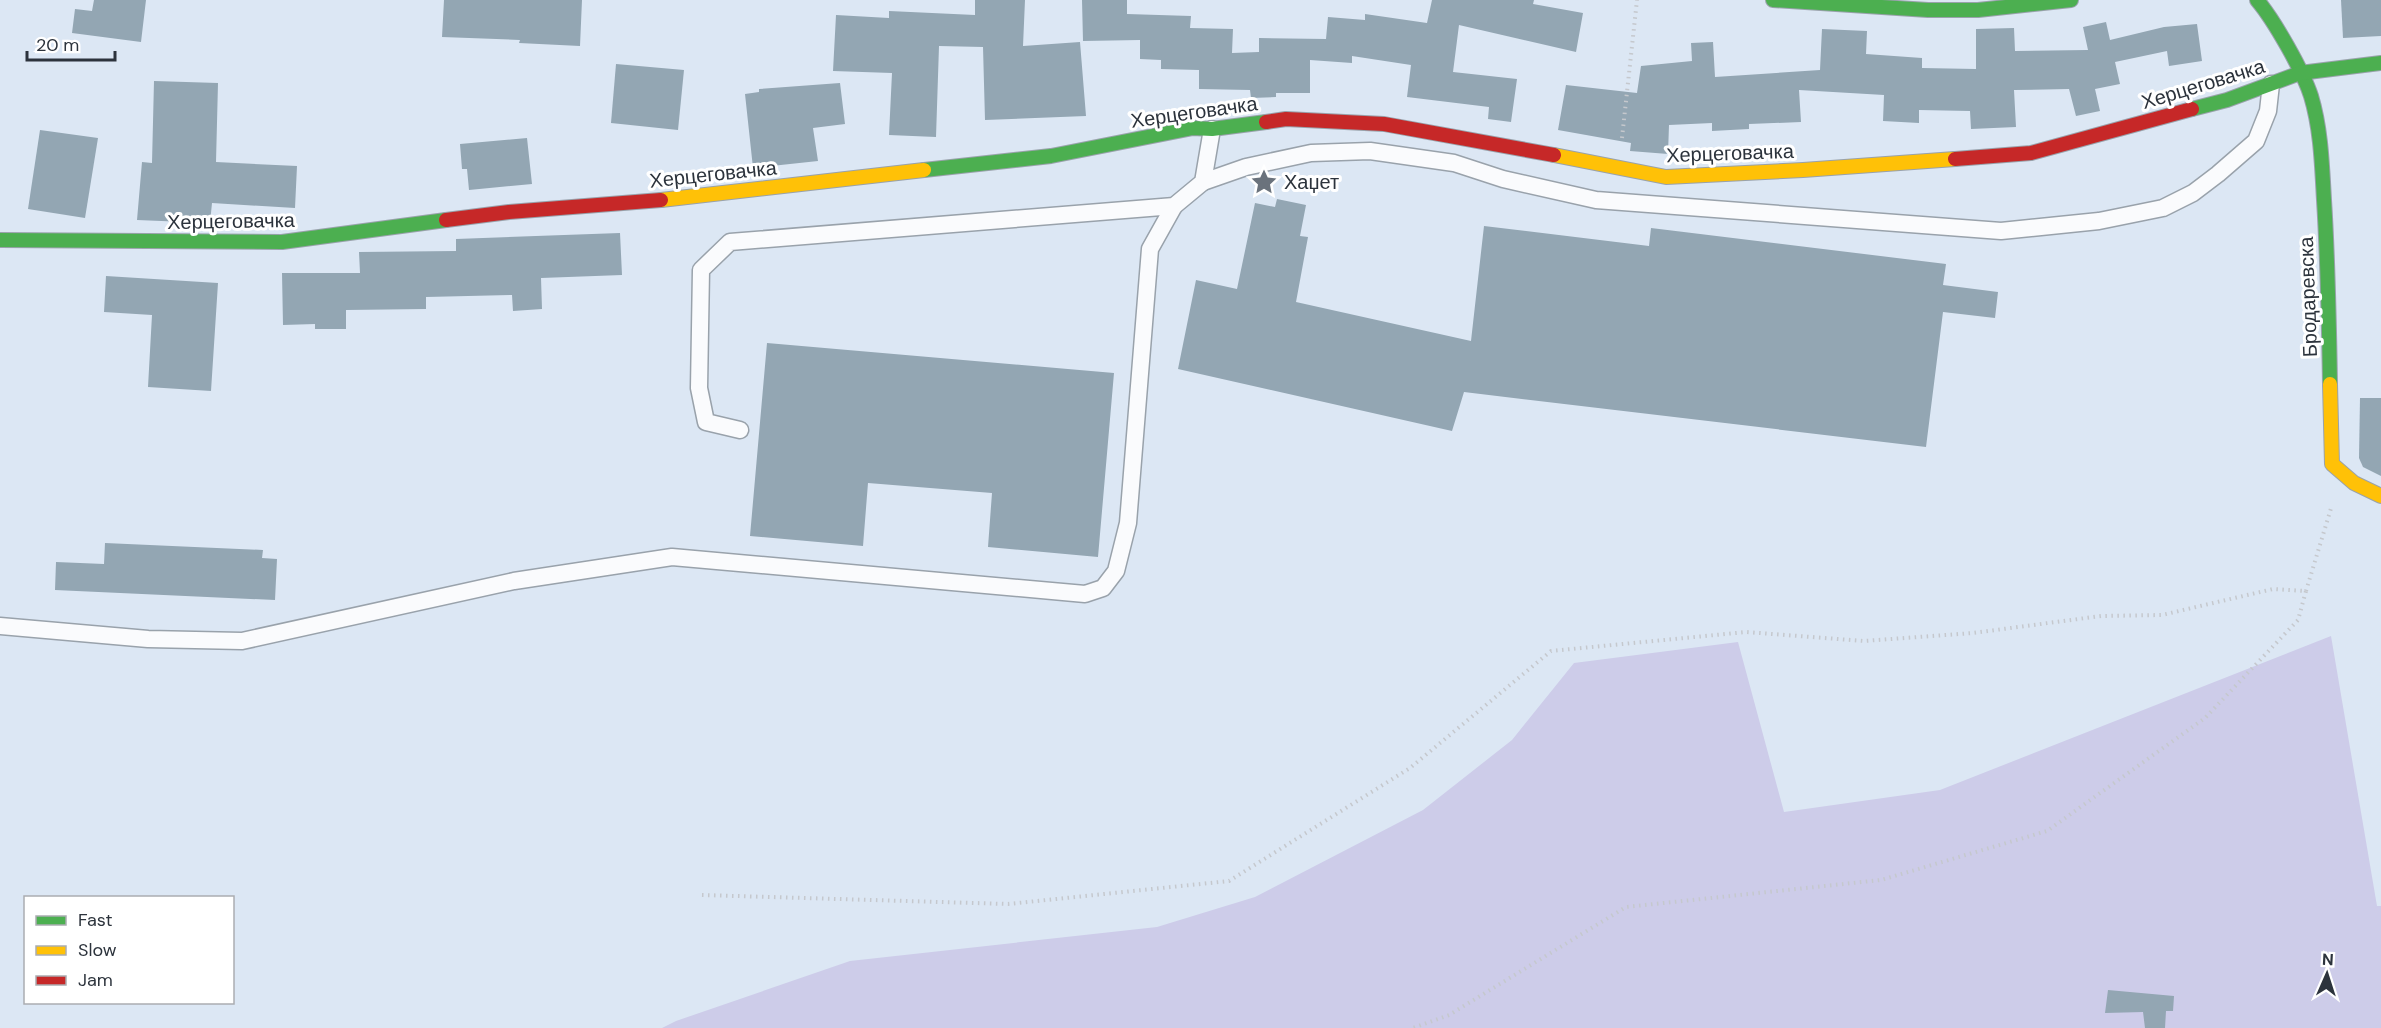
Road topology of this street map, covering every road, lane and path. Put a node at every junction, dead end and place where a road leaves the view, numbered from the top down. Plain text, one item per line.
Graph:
1 (1637, 0) edge
2 (1773, 0) edge
3 (2071, 0) edge
4 (2257, 0) edge
5 (2381, 63) edge
6 (2300, 73) junction
7 (2271, 84) junction
8 (1212, 129) junction
9 (1619, 169) junction
10 (1203, 182) junction
11 (1174, 206) junction
12 (0, 240) edge
13 (740, 430) dead end
14 (2341, 475) junction
15 (2381, 496) edge
16 (2306, 591) junction
17 (0, 626) edge
18 (702, 895) dead end
19 (1413, 1028) edge

1 - 9 path
2 - 3 street
4 - 6 street, Бродаревска
5 - 6 street, Херцеговачка
6 - 7 street, Херцеговачка
6 - 14 street, Бродаревска
7 - 9 street, Херцеговачка
7 - 10 lane
8 - 9 street, Херцеговачка
8 - 10 lane
8 - 12 street, Херцеговачка
10 - 11 lane
11 - 13 lane
11 - 17 lane
14 - 15 street
14 - 16 path
16 - 18 path
16 - 19 path

